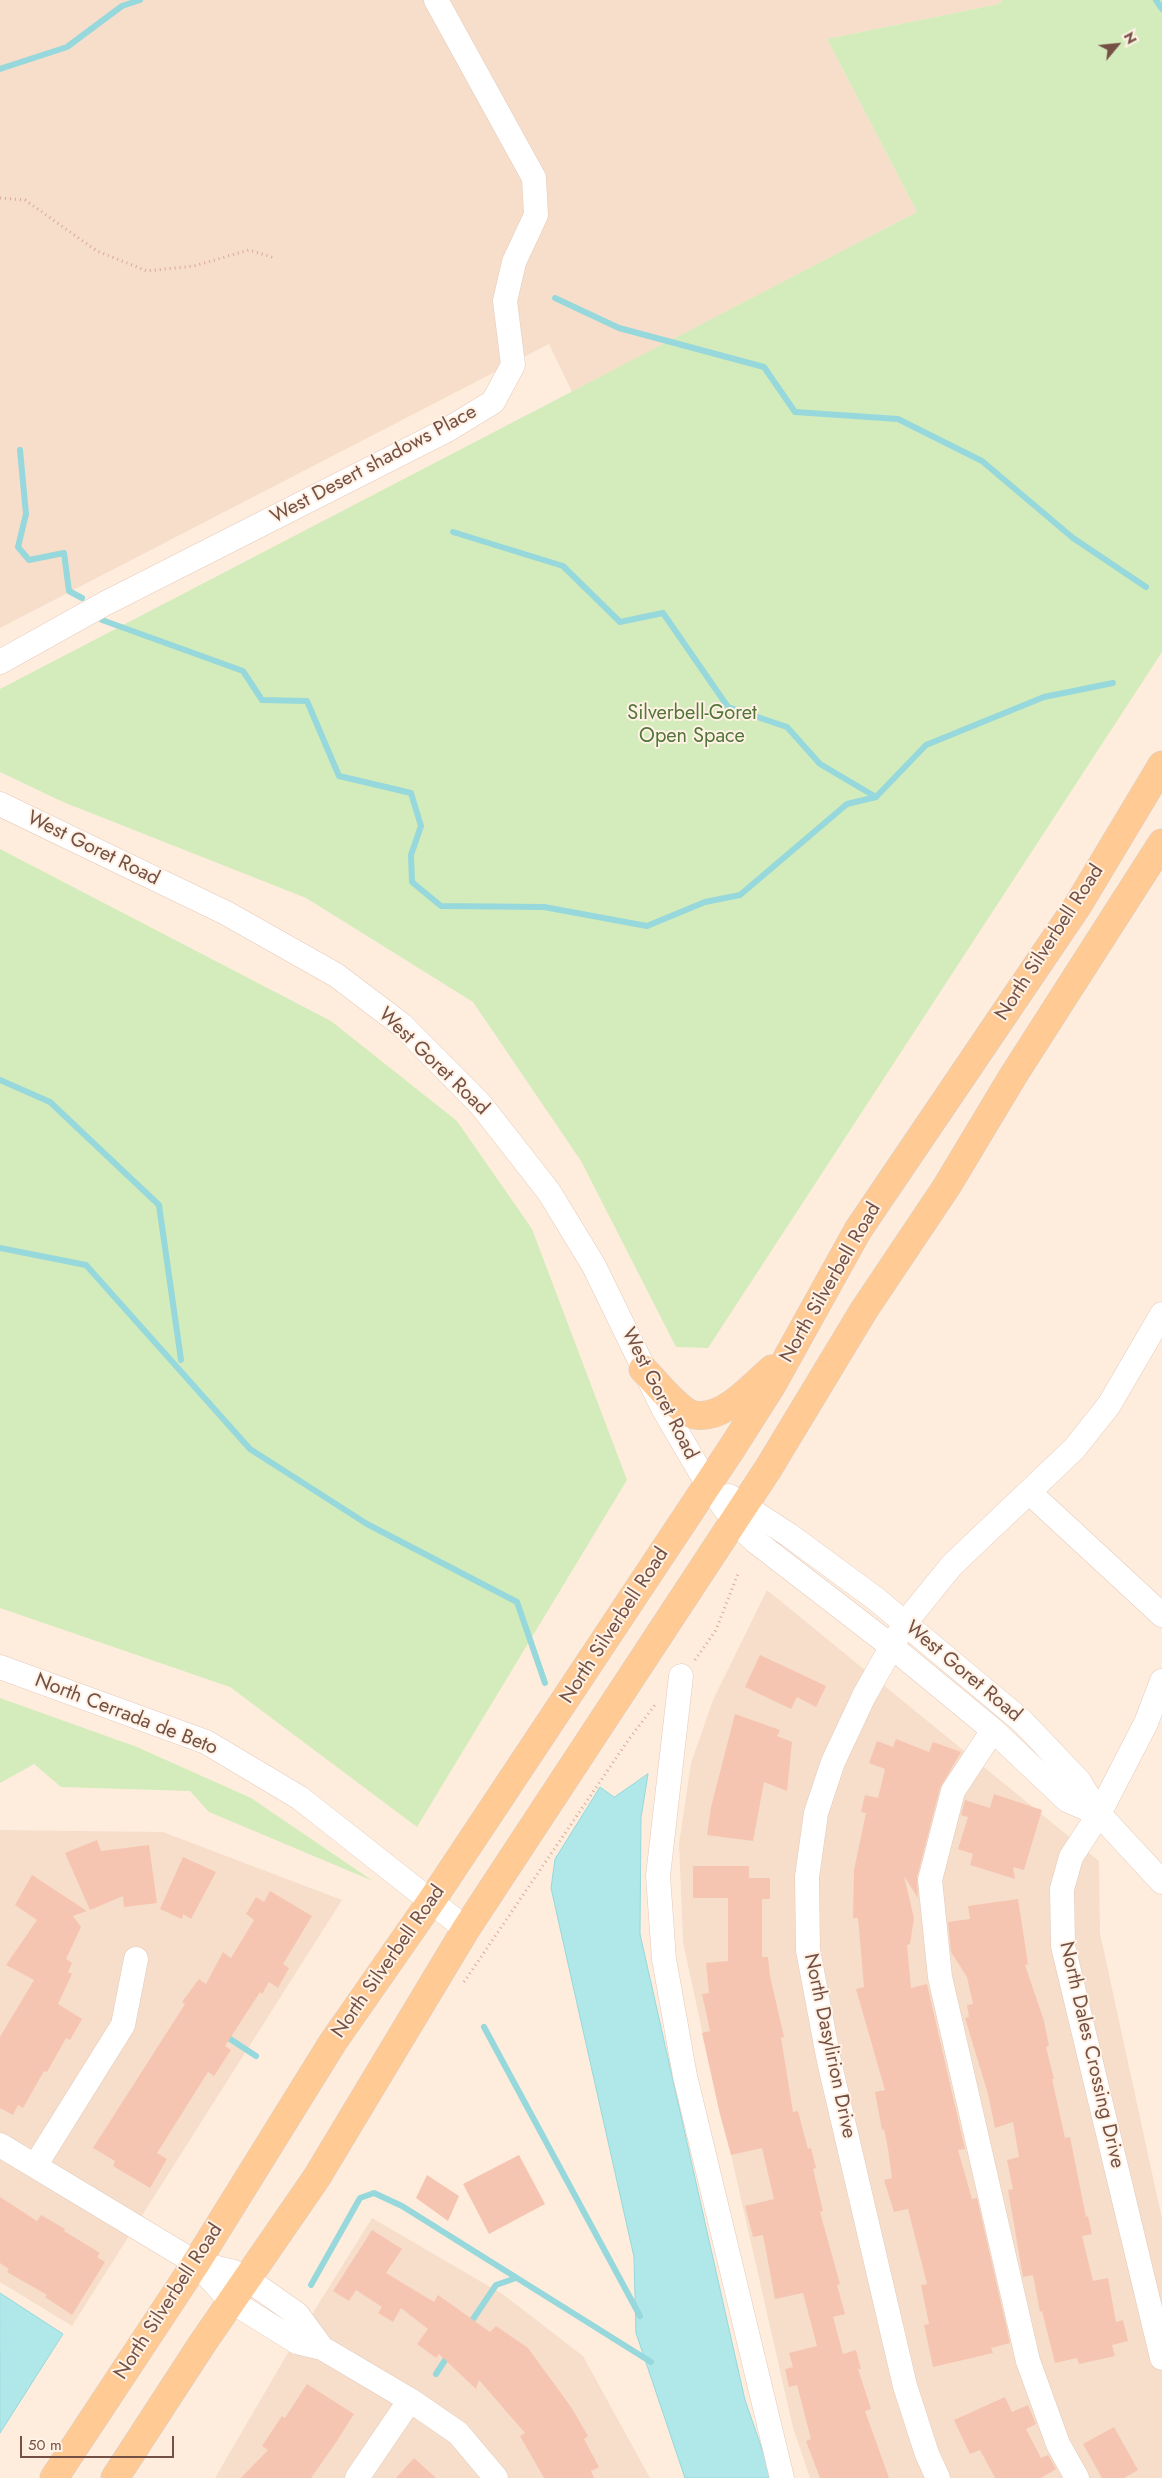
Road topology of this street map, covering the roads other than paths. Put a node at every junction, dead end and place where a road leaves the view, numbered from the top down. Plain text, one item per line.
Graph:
1 (436, 0) edge
2 (0, 662) edge
3 (1162, 765) edge
4 (0, 804) edge
5 (1162, 843) edge
6 (1162, 1314) edge
7 (788, 1355) junction
8 (643, 1369) junction
9 (708, 1484) junction
10 (1029, 1492) junction
11 (739, 1512) junction
12 (1162, 1615) edge
13 (905, 1623) junction
14 (891, 1646) junction
15 (0, 1667) edge
16 (681, 1676) road end
17 (1162, 1681) edge
18 (993, 1730) junction
19 (1099, 1814) junction
20 (1162, 1882) edge
21 (432, 1900) junction
22 (466, 1929) junction
23 (136, 1959) dead end
24 (0, 2145) edge
25 (35, 2166) junction
26 (196, 2263) junction
27 (239, 2290) junction
28 (1162, 2358) edge
29 (410, 2400) junction
30 (54, 2478) edge
31 (115, 2478) edge
32 (357, 2478) edge
33 (496, 2478) edge
34 (782, 2478) edge
35 (938, 2478) edge
36 (1077, 2478) edge

1 - 2 street, West Desert shadows Place
3 - 7 main road, North Silverbell Road
4 - 8 street, West Goret Road
5 - 11 main road, North Silverbell Road
6 - 10 street, North Dasylirion Drive
7 - 8 main road
7 - 9 main road, North Silverbell Road
8 - 9 street, West Goret Road
9 - 11 street, West Goret Road
9 - 21 main road, North Silverbell Road
10 - 12 street
10 - 13 street, North Dasylirion Drive
11 - 13 street, West Goret Road
11 - 14 street, West Goret Road
11 - 22 main road, North Silverbell Road
13 - 14 street, North Dasylirion Drive
13 - 19 street, West Goret Road
14 - 18 street, West Goret Road
14 - 35 street, North Dasylirion Drive
15 - 21 street, North Cerrada de Beto
16 - 34 street
17 - 19 street, North Dales Crossing Drive
18 - 19 street, West Goret Road
18 - 36 street
19 - 20 street, West Goret Road
19 - 28 street, North Dales Crossing Drive
21 - 22 street, North Cerrada de Beto
21 - 26 main road, North Silverbell Road
22 - 27 main road, North Silverbell Road
23 - 25 street
24 - 25 street
25 - 26 street
26 - 27 street
26 - 30 main road, North Silverbell Road
27 - 29 street
27 - 31 main road, North Silverbell Road
29 - 32 street
29 - 33 street

